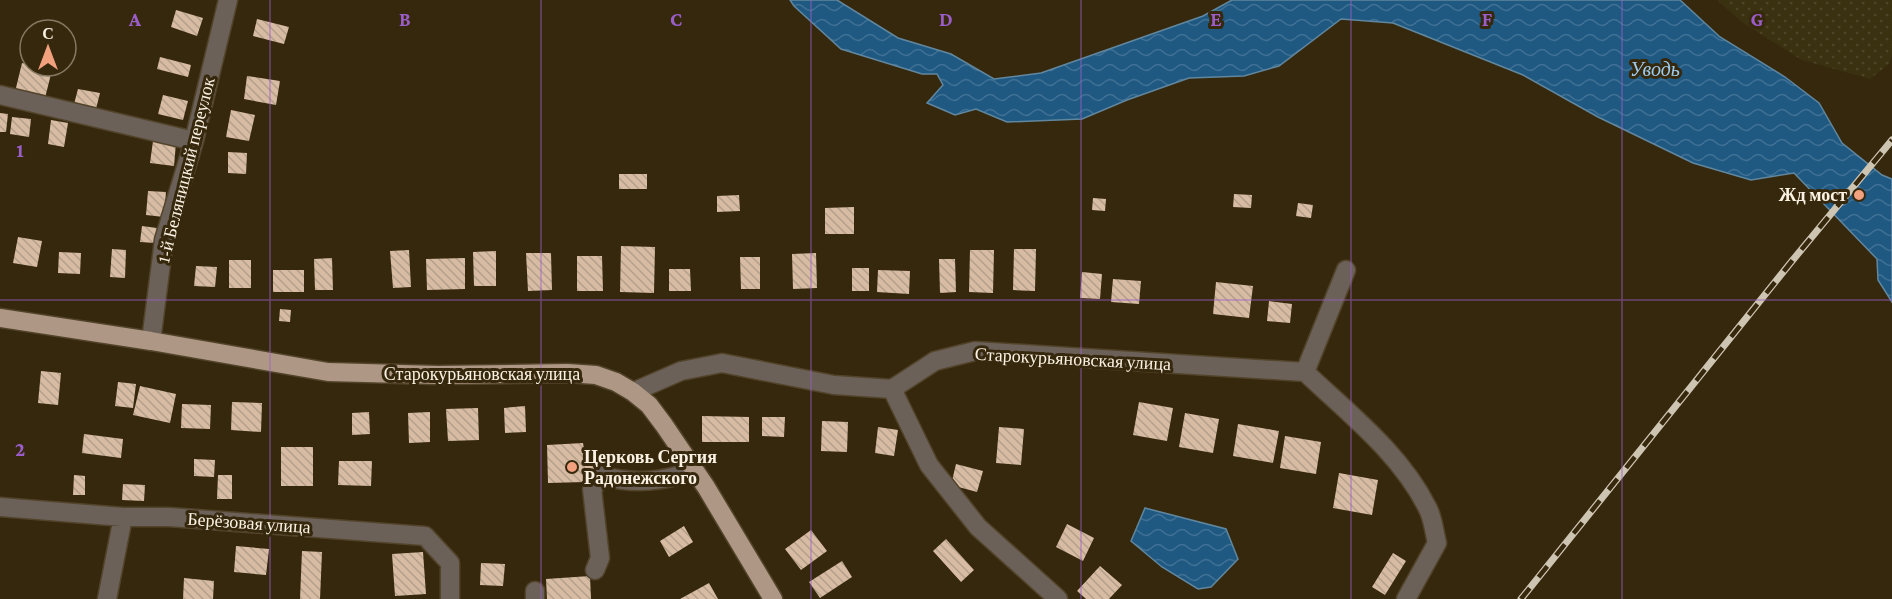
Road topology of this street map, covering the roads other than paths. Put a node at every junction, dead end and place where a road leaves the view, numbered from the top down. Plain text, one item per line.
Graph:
1 (228, 0) edge
2 (0, 95) edge
3 (194, 141) junction
4 (1346, 270) dead end
5 (0, 318) edge
6 (151, 340) junction
7 (1305, 372) junction
8 (892, 389) junction
9 (633, 392) junction
10 (695, 471) junction
11 (0, 507) edge
12 (123, 517) junction
13 (596, 570) dead end
14 (107, 599) edge
15 (450, 599) edge
16 (773, 599) edge
17 (1058, 599) edge
18 (1406, 599) edge

1 - 3 street, 1-й Беляницкий переулок
2 - 3 street
3 - 6 street, 1-й Беляницкий переулок
4 - 7 street
5 - 6 main road, Старокурьяновская улица
6 - 9 main road, Старокурьяновская улица
7 - 8 street, Старокурьяновская улица
7 - 18 street
8 - 9 street
8 - 17 street
9 - 10 main road, Старокурьяновская улица
10 - 13 street
10 - 16 main road, Старокурьяновская улица
11 - 12 street, Берёзовая улица
12 - 14 street
12 - 15 street, Берёзовая улица

